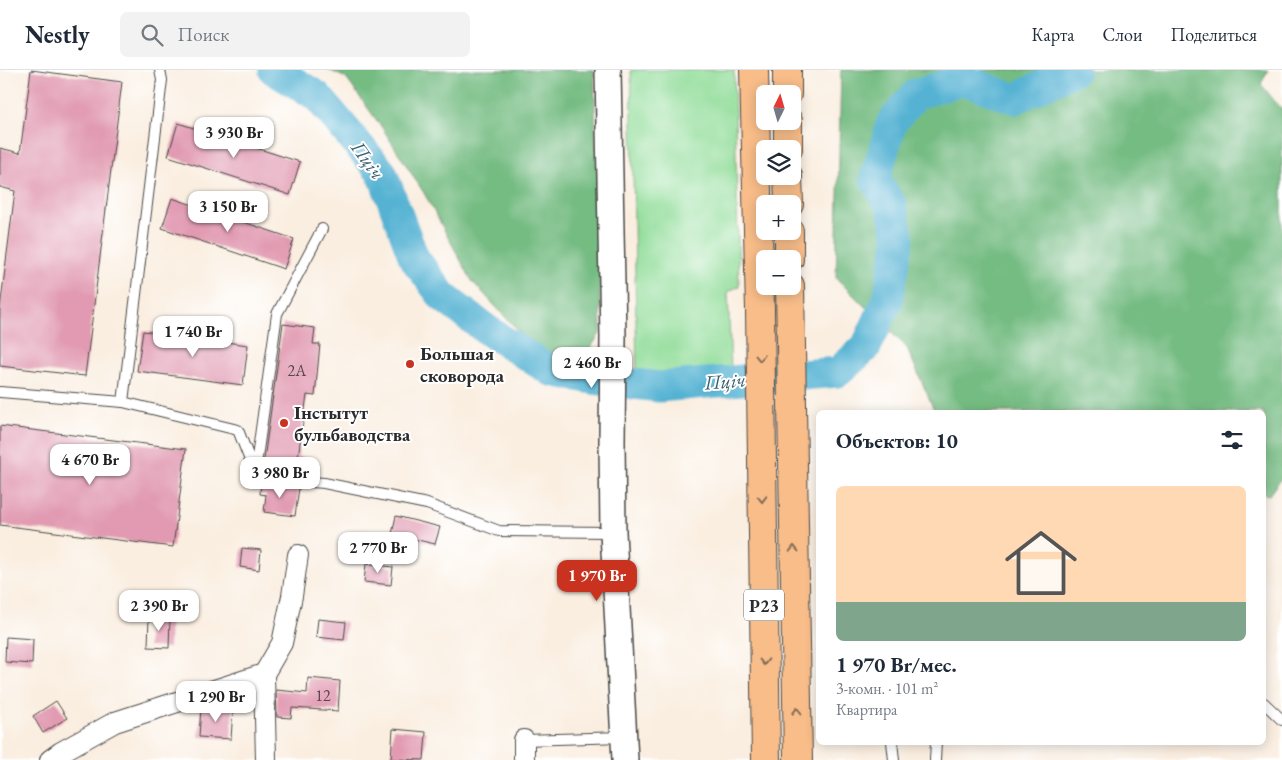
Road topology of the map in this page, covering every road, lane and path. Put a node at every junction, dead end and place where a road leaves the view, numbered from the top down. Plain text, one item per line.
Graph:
1 (160, 70) edge
2 (608, 70) edge
3 (754, 70) edge
4 (787, 70) edge
5 (787, 85) edge
6 (322, 229) dead end
7 (790, 299) edge
8 (0, 392) edge
9 (123, 402) junction
10 (255, 473) junction
11 (613, 532) junction
12 (298, 555) dead end
13 (264, 674) junction
14 (1266, 706) edge
15 (1282, 720) edge
16 (524, 740) joint
17 (892, 745) edge
18 (936, 745) edge
19 (624, 748) edge
20 (50, 760) edge
21 (266, 760) edge
22 (524, 760) edge
23 (766, 760) edge
24 (798, 760) edge
25 (894, 760) edge
26 (935, 760) edge

1 - 9 lane
2 - 11 street
3 -> 23 highway, Р23
4 - 5 highway
6 - 10 lane
24 -> 7 highway, Р23
8 - 9 lane
9 - 10 lane
10 - 11 lane
11 - 19 street
12 - 13 street
13 - 20 street
13 - 21 street
14 - 15 lane
16 - 19 lane
16 - 22 street
17 - 25 lane
18 - 26 lane

